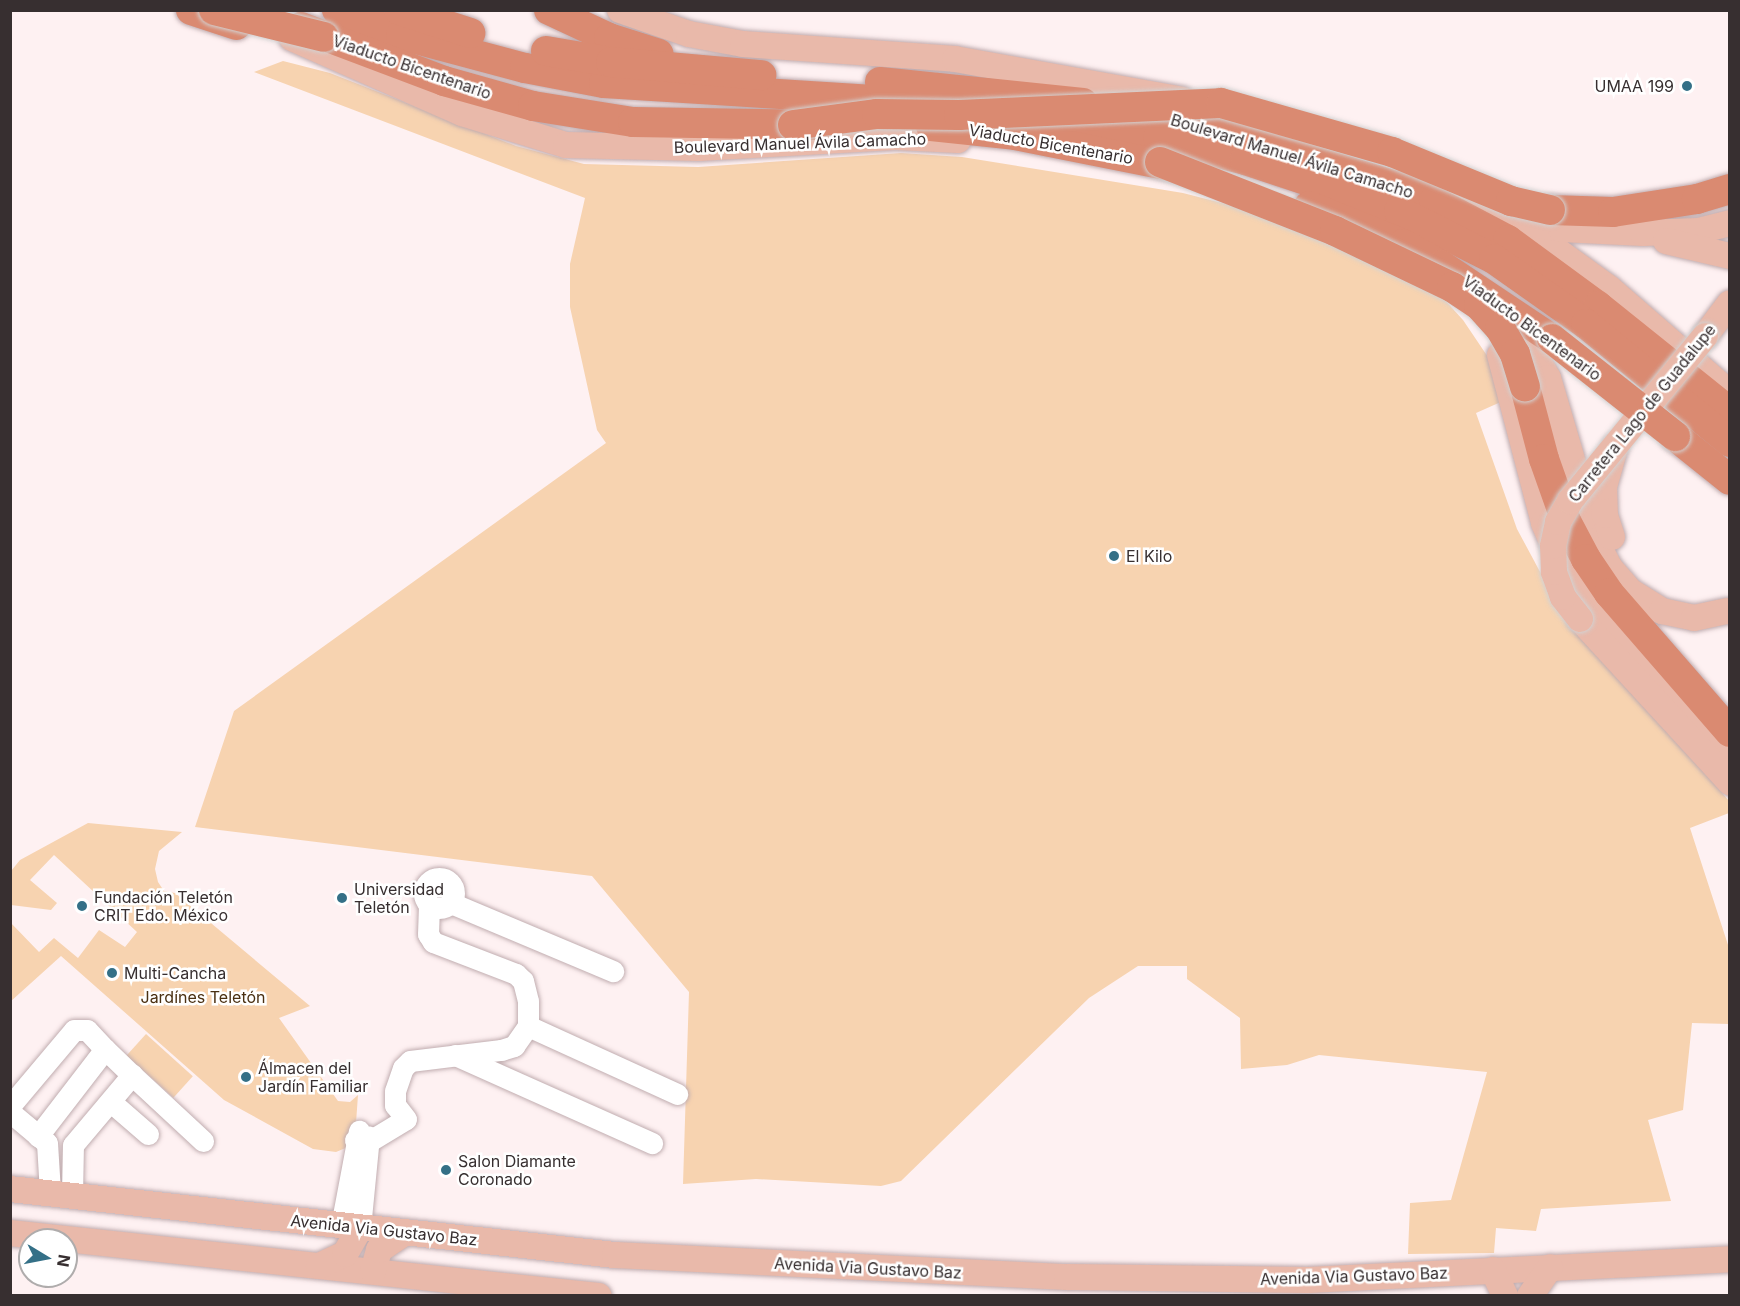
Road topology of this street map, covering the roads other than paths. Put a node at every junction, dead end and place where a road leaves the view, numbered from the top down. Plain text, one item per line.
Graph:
1 (191, 10) edge
2 (214, 10) edge
3 (236, 10) edge
4 (264, 10) edge
5 (399, 10) edge
6 (549, 10) edge
7 (620, 10) edge
8 (331, 24) edge
9 (291, 38) junction
10 (714, 71) junction
11 (793, 125) junction
12 (1160, 162) junction
13 (1730, 191) edge
14 (1677, 217) junction
15 (1535, 219) junction
16 (1634, 222) junction
17 (1730, 223) edge
18 (1730, 256) edge
19 (1458, 283) junction
20 (1730, 303) edge
21 (1514, 318) junction
22 (1730, 318) edge
23 (1705, 336) junction
24 (1730, 393) edge
25 (1730, 412) edge
26 (1730, 442) edge
27 (1616, 448) junction
28 (1730, 480) edge
29 (1730, 490) edge
30 (1728, 609) edge
31 (1630, 615) junction
32 (1730, 732) edge
33 (1730, 758) edge
34 (1730, 782) edge
35 (451, 903) junction
36 (429, 905) junction
37 (613, 971) dead end
38 (528, 1026) junction
39 (105, 1049) junction
40 (454, 1055) junction
41 (132, 1075) junction
42 (677, 1094) dead end
43 (111, 1102) junction
44 (10, 1106) edge
45 (10, 1112) edge
46 (148, 1134) dead end
47 (38, 1136) junction
48 (203, 1141) dead end
49 (652, 1143) dead end
50 (10, 1189) edge
51 (61, 1193) junction
52 (351, 1227) junction
53 (406, 1232) junction
54 (10, 1233) edge
55 (1730, 1259) edge
56 (319, 1266) junction
57 (1550, 1267) junction
58 (1493, 1270) junction
59 (373, 1271) junction
60 (599, 1296) edge
61 (1505, 1296) edge
62 (1530, 1296) edge

1 - 9 highway
2 - 8 highway, bridge
3 - 9 main road, Boulevard Manuel Ávila Camacho
4 - 8 highway, Viaducto Bicentenario, bridge
5 - 10 highway, Boulevard Manuel Ávila Camacho
6 - 10 highway
7 - 15 main road, Boulevard Manuel Ávila Camacho
8 - 11 highway, Viaducto Bicentenario
8 - 26 highway, Boulevard Manuel Ávila Camacho
9 - 19 main road, Boulevard Manuel Ávila Camacho
10 - 25 highway, Boulevard Manuel Ávila Camacho
11 - 12 highway, Viaducto Bicentenario, bridge
11 - 15 highway, bridge
12 - 28 highway, Viaducto Bicentenario, bridge
12 - 31 highway, bridge
13 - 14 main road
13 - 16 highway
14 - 15 main road
14 - 16 highway
15 - 16 highway
15 - 24 main road, Boulevard Manuel Ávila Camacho
16 - 17 main road
16 - 18 main road
19 - 21 main road, Boulevard Manuel Ávila Camacho
19 - 33 main road
20 - 23 main road, Carretera Lago de Guadalupe
21 - 29 main road, Boulevard Manuel Ávila Camacho
21 - 30 main road
22 - 23 main road
23 - 27 main road, Carretera Lago de Guadalupe, bridge
27 - 30 main road
27 - 34 main road, Carretera Lago de Guadalupe, bridge
30 - 31 main road
31 - 32 highway
35 - 36 street
35 - 36 street
35 - 37 street
36 - 38 street
38 - 40 street
38 - 42 street
39 - 41 street
39 - 44 street
39 - 47 street
40 - 49 street
40 - 52 street
41 - 43 street
41 - 48 street
43 - 46 street
43 - 51 street
45 - 47 street
47 - 51 street
50 - 51 main road, Avenida Via Gustavo Baz
51 - 52 main road, Avenida Via Gustavo Baz
52 - 53 main road, Avenida Via Gustavo Baz
52 - 56 main road
53 - 58 main road, Avenida Via Gustavo Baz
53 - 59 main road
54 - 56 main road
55 - 57 main road, Avenida Via Gustavo Baz
56 - 59 main road
57 - 58 main road, Avenida Via Gustavo Baz
57 - 62 main road
58 - 61 main road
59 - 60 main road

